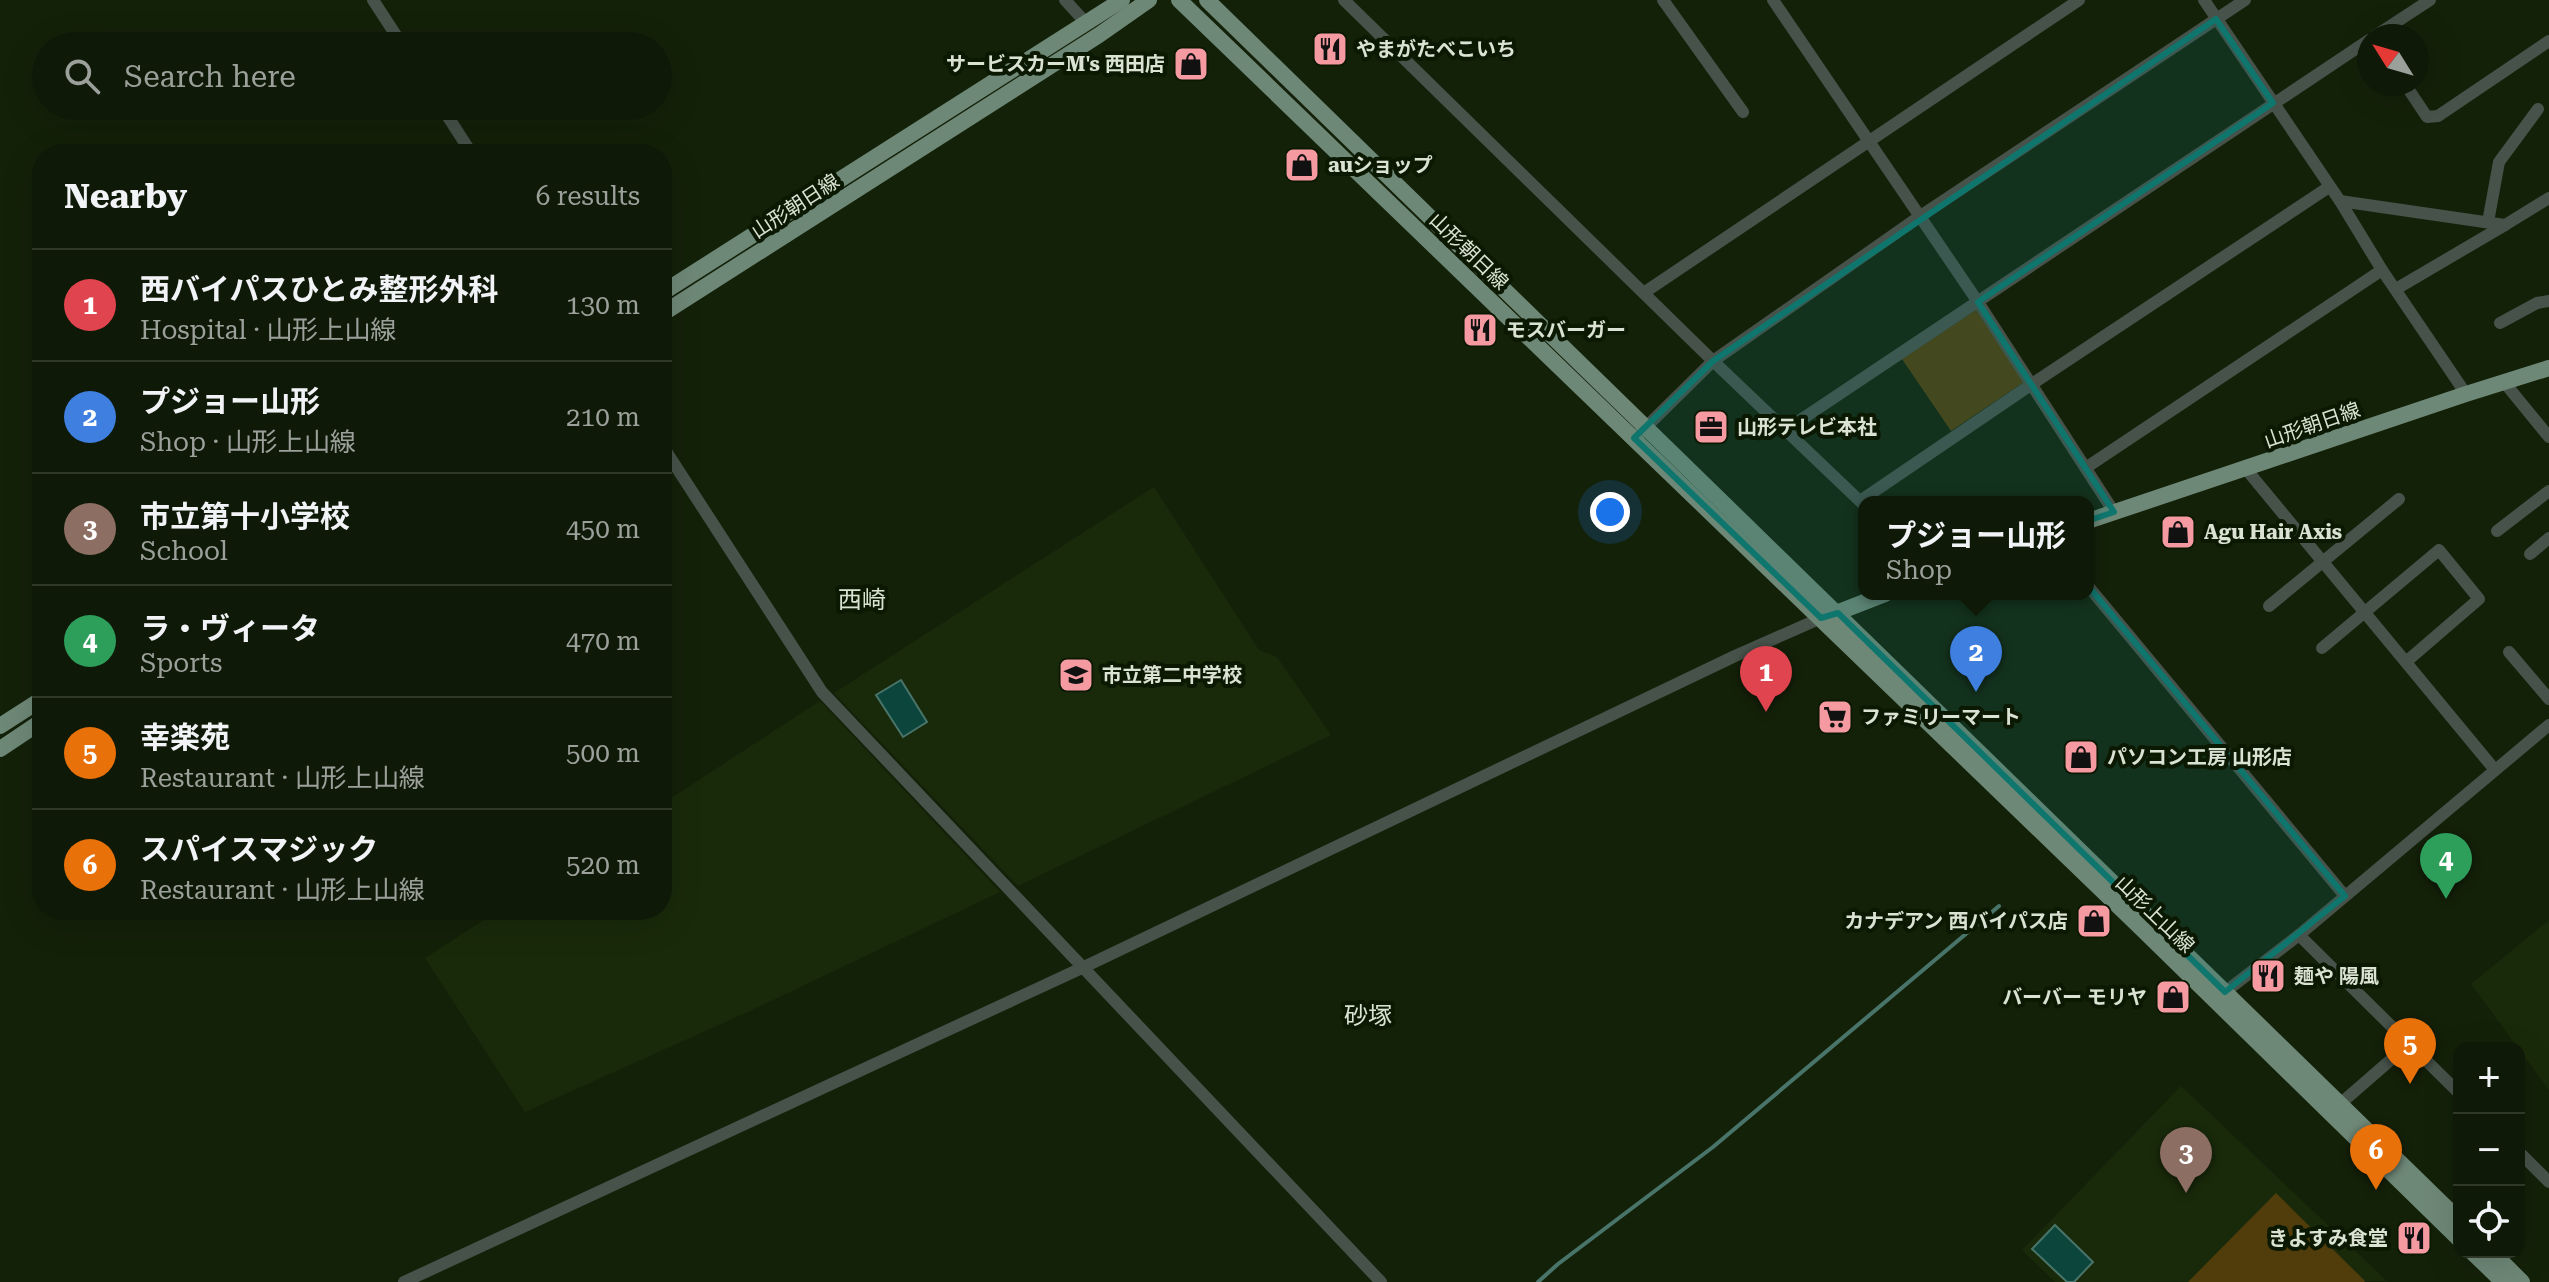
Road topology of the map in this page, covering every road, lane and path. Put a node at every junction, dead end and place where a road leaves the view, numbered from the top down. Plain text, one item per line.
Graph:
1 (373, 0) edge
2 (1065, 0) edge
3 (1122, 0) edge
4 (1149, 0) edge
5 (1179, 0) edge
6 (1207, 0) edge
7 (1344, 0) edge
8 (1663, 0) edge
9 (1773, 0) edge
10 (2079, 0) edge
11 (2204, 0) edge
12 (2245, 0) edge
13 (2430, 0) edge
14 (2216, 19) junction
15 (1087, 24) junction
16 (2393, 24) edge
17 (394, 32) edge
18 (2549, 41) edge
19 (2357, 48) edge
20 (2413, 96) edge
21 (2273, 103) junction
22 (2538, 109) dead end
23 (1743, 112) dead end
24 (450, 120) edge
25 (1869, 140) junction
26 (466, 144) edge
27 (2329, 187) junction
28 (2549, 198) edge
29 (2340, 201) junction
30 (1919, 217) junction
31 (2488, 222) junction
32 (2505, 225) junction
33 (2382, 270) junction
34 (672, 287) edge
35 (2396, 289) junction
36 (1645, 292) junction
37 (2549, 301) edge
38 (1978, 302) junction
39 (672, 308) edge
40 (2500, 323) dead end
41 (1713, 361) junction
42 (2549, 368) edge
43 (2504, 382) junction
44 (2032, 384) junction
45 (2466, 394) junction
46 (1787, 429) junction
47 (1640, 433) junction
48 (2549, 437) edge
49 (672, 460) edge
50 (2087, 467) junction
51 (2246, 469) junction
52 (2549, 491) edge
53 (1872, 496) edge
54 (1858, 499) edge
55 (2399, 499) dead end
56 (2114, 512) junction
57 (2094, 519) edge
58 (2497, 531) dead end
59 (2549, 538) edge
60 (2530, 554) dead end
61 (2323, 561) junction
62 (2094, 593) edge
63 (1870, 600) edge
64 (2269, 606) dead end
65 (2365, 611) junction
66 (1838, 613) junction
67 (1821, 618) junction
68 (2322, 648) dead end
69 (2509, 652) dead end
70 (2407, 661) junction
71 (2549, 699) edge
72 (32, 705) edge
73 (2549, 725) edge
74 (0, 726) edge
75 (32, 728) edge
76 (0, 749) edge
77 (2495, 770) junction
78 (2345, 896) junction
79 (2299, 935) junction
80 (1084, 967) junction
81 (2225, 992) junction
82 (2409, 1044) junction
83 (2453, 1087) edge
84 (2340, 1104) junction
85 (2525, 1158) edge
86 (2549, 1182) edge
87 (2453, 1214) edge
88 (2453, 1233) edge
89 (2478, 1258) edge
90 (2498, 1258) edge
91 (404, 1282) edge
92 (1381, 1282) edge
93 (2503, 1282) edge
94 (2522, 1282) edge

1 - 17 street
2 - 15 street
3 - 15 main road, 山形朝日線
4 - 39 main road, 山形朝日線
5 - 47 main road, 山形朝日線
6 - 47 main road, 山形朝日線
7 - 36 street
8 - 23 street
9 - 25 street
10 - 25 street
11 - 14 street
12 - 14 street
13 - 16 street
14 - 21 street
14 - 30 street
15 - 34 main road, 山形朝日線
18 - 20 street
19 - 21 street
21 - 27 street
21 - 38 street
22 - 31 street
24 - 26 street
25 - 30 street
25 - 36 street
27 - 29 street
27 - 44 street
28 - 32 street
29 - 31 street
29 - 33 street
30 - 38 street
30 - 41 street
31 - 32 street
32 - 35 street
33 - 35 street
33 - 50 street
35 - 45 street
36 - 41 street
37 - 40 street
38 - 44 street
38 - 46 street
41 - 46 street
41 - 47 street
42 - 43 main road, 山形朝日線
43 - 45 main road, 山形朝日線
43 - 48 street
44 - 50 street
44 - 53 street
45 - 51 main road, 山形朝日線
46 - 54 street
47 - 66 main road, 山形朝日線
47 - 67 main road, 山形朝日線
49 - 80 street
50 - 56 street
51 - 56 main road, 山形朝日線
51 - 61 street
52 - 58 street
55 - 61 street
56 - 57 main road, 山形朝日線
59 - 60 street
61 - 64 street
61 - 65 street
62 - 78 street
63 - 66 main road
65 - 68 street
65 - 70 street
65 - 70 street
66 - 67 main road
66 - 81 main road, 山形上山線
67 - 80 street
67 - 88 main road, 山形上山線
69 - 71 street
70 - 77 street
72 - 74 main road
73 - 77 street
75 - 76 main road
77 - 78 street
78 - 79 street
79 - 81 street
79 - 82 street
80 - 91 street
80 - 92 street
81 - 84 main road, 山形上山線
82 - 83 street
82 - 84 street
84 - 87 main road, 山形上山線
85 - 86 street
89 - 93 main road
90 - 94 main road

